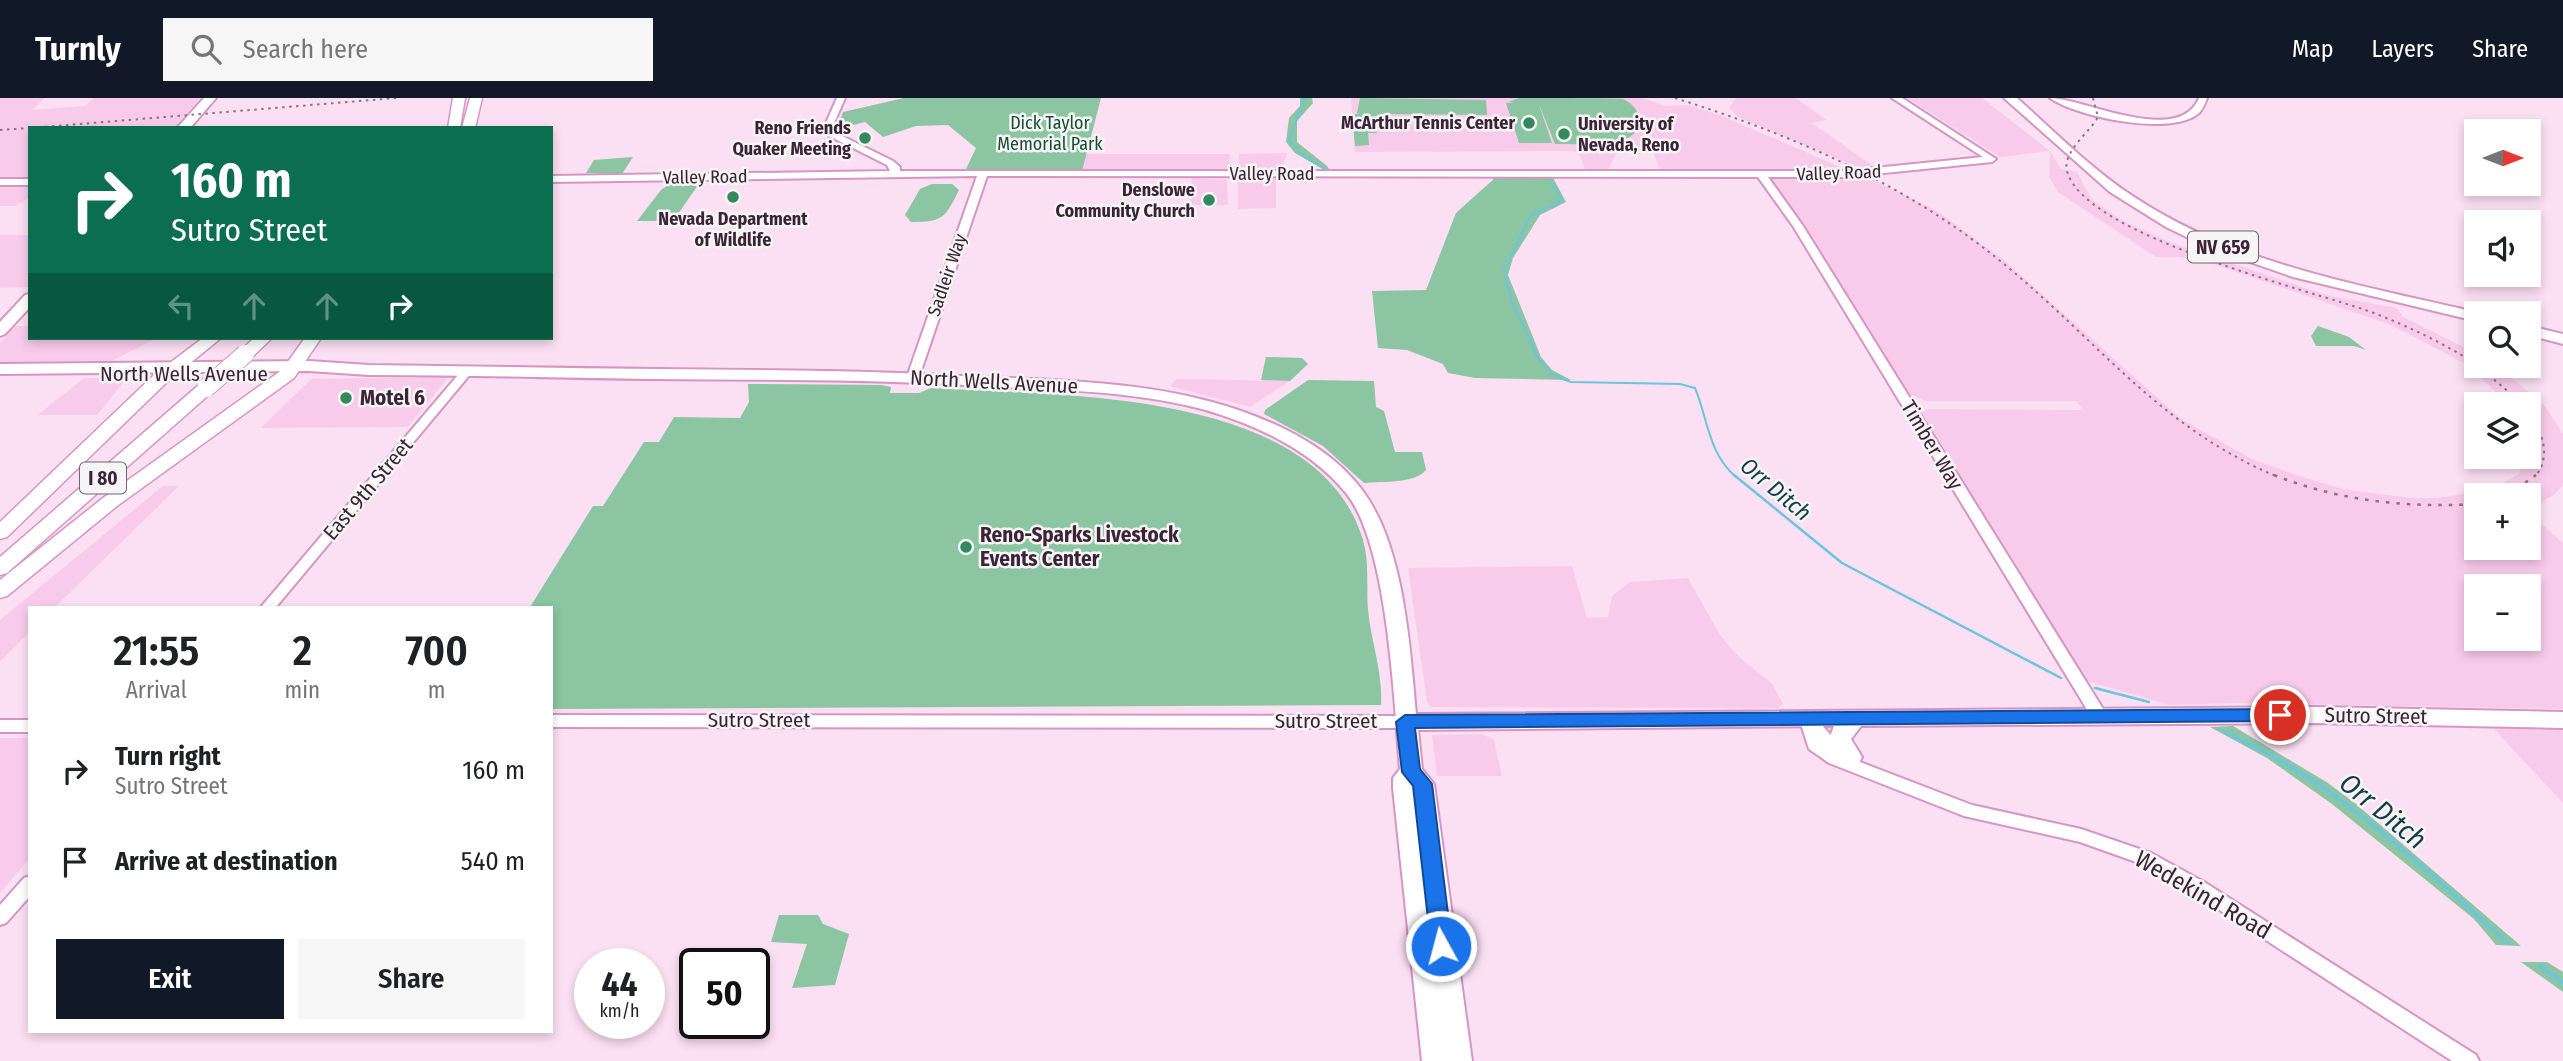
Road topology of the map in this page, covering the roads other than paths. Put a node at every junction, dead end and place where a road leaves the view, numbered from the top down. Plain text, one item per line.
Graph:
1 (211, 98) edge
2 (459, 98) edge
3 (841, 98) edge
4 (1896, 98) edge
5 (2010, 98) edge
6 (2022, 98) edge
7 (2054, 98) edge
8 (2203, 98) edge
9 (477, 100) edge
10 (185, 126) edge
11 (454, 126) edge
12 (469, 126) edge
13 (983, 173) junction
14 (895, 174) junction
15 (1761, 174) junction
16 (553, 179) edge
17 (28, 181) edge
18 (0, 182) edge
19 (28, 300) edge
20 (2464, 307) edge
21 (2464, 314) edge
22 (2541, 326) edge
23 (0, 331) edge
24 (2563, 332) edge
25 (2541, 333) edge
26 (2563, 339) edge
27 (211, 340) edge
28 (259, 340) edge
29 (312, 340) edge
30 (241, 348) edge
31 (0, 369) edge
32 (171, 370) junction
33 (291, 370) junction
34 (468, 370) junction
35 (913, 377) junction
36 (0, 378) edge
37 (198, 388) junction
38 (0, 533) edge
39 (0, 551) edge
40 (0, 568) edge
41 (0, 590) edge
42 (269, 606) edge
43 (2100, 717) junction
44 (1808, 720) junction
45 (1854, 720) junction
46 (2563, 720) edge
47 (553, 721) edge
48 (1405, 722) junction
49 (0, 726) edge
50 (28, 726) edge
51 (1850, 757) junction
52 (1871, 771) junction
53 (1411, 772) junction
54 (28, 885) edge
55 (0, 918) edge
56 (1436, 1061) edge
57 (1458, 1061) edge
58 (2469, 1061) edge

1 - 10 main road
2 - 11 highway
3 - 14 street
4 - 15 street, Valley Road
5 - 21 main road, NV 659
6 - 20 main road, NV 659
7 - 8 street
9 - 12 highway
13 - 14 street, Valley Road
13 - 15 street, Valley Road
13 - 35 street, Sadleir Way
14 - 16 street, Valley Road
15 - 43 street, Timber Way
17 - 18 street
19 - 23 main road
22 - 24 main road
25 - 26 main road
27 - 32 highway
28 - 30 highway, I 80
29 - 33 highway
30 - 37 highway, I 80, bridge
31 - 32 main road, North Wells Avenue
32 - 33 main road, North Wells Avenue
32 - 36 main road, North Wells Avenue
32 - 38 highway
33 - 34 main road, North Wells Avenue
33 - 41 highway
34 - 35 main road, North Wells Avenue
34 - 42 street, East 9th Street
35 - 48 main road, North Wells Avenue
37 - 39 highway, I 80
37 - 40 highway, I 80
43 - 45 main road, Sutro Street
43 - 46 main road, Sutro Street
44 - 45 main road, Sutro Street
44 - 48 main road, Sutro Street
44 - 51 street, Wedekind Road
44 - 52 street, Wedekind Road
45 - 51 main road
47 - 48 street, Sutro Street
48 - 53 main road, North Wells Avenue
49 - 50 street
51 - 52 street, Wedekind Road
52 - 58 street, Wedekind Road
53 - 56 main road
53 - 57 main road
54 - 55 street

